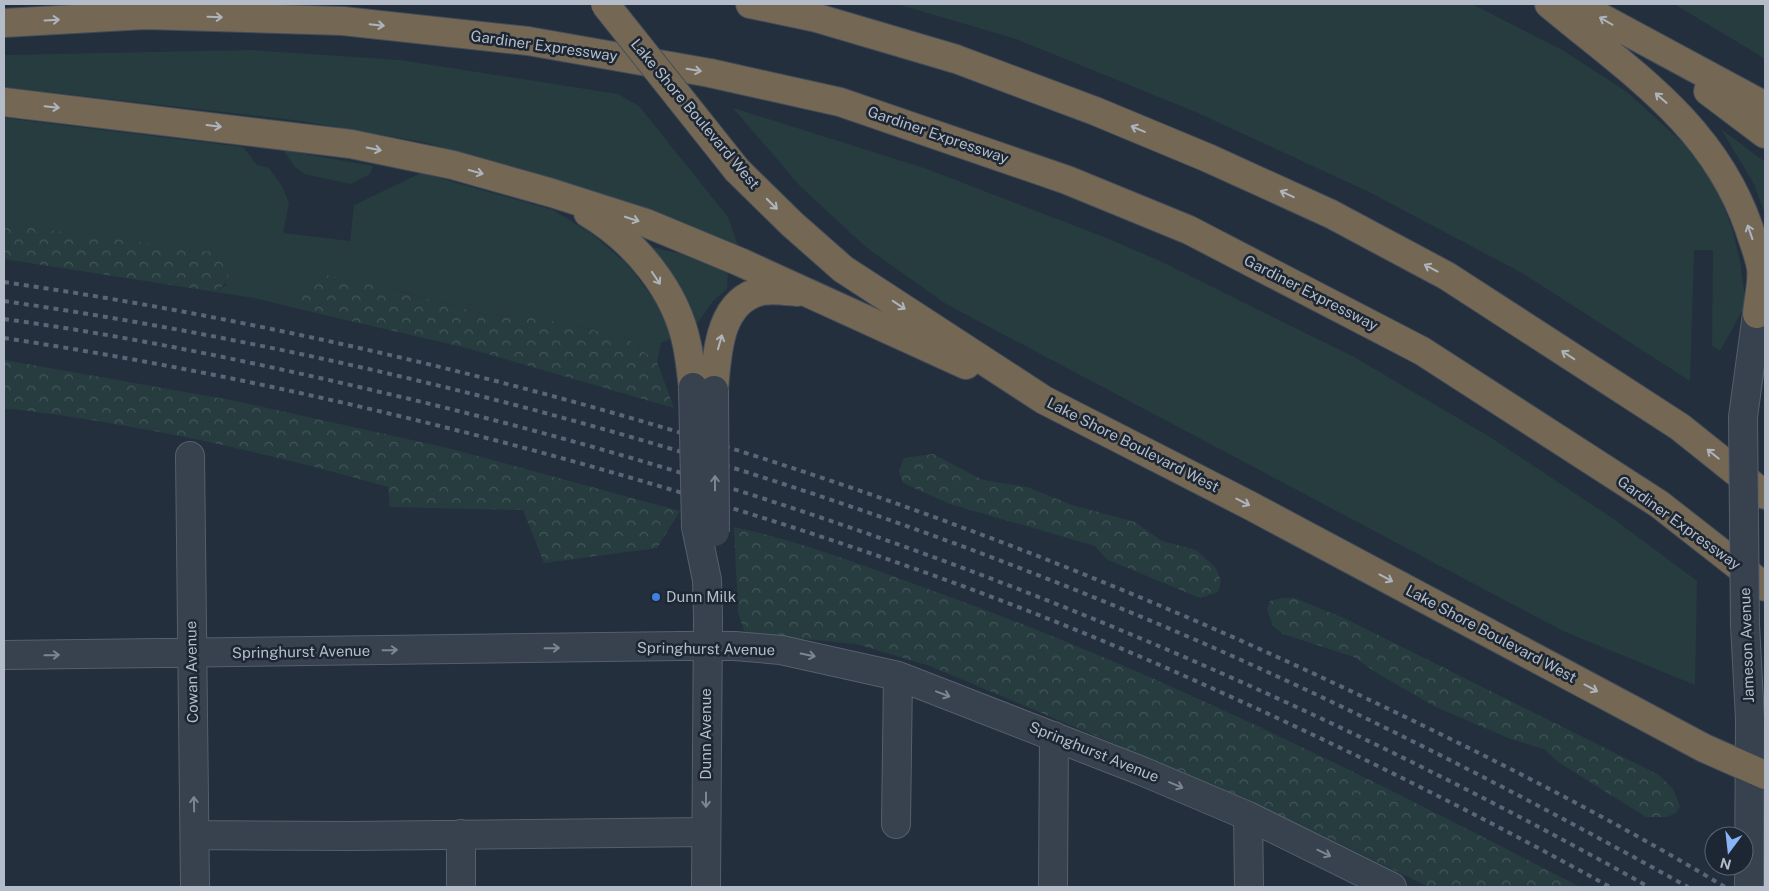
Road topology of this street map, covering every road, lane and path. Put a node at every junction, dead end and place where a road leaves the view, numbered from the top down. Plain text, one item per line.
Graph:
1 (605, 4) edge
2 (750, 4) edge
3 (1549, 4) edge
4 (1576, 4) edge
5 (4, 23) edge
6 (1637, 38) junction
7 (4, 102) edge
8 (1765, 106) edge
9 (1765, 134) edge
10 (552, 192) junction
11 (805, 292) junction
12 (1761, 311) edge
13 (703, 389) junction
14 (1044, 400) junction
15 (190, 456) dead end
16 (1765, 495) edge
17 (1765, 587) edge
18 (707, 646) junction
19 (192, 653) junction
20 (4, 655) edge
21 (898, 676) junction
22 (1054, 736) junction
23 (1758, 771) edge
24 (1248, 816) junction
25 (896, 824) dead end
26 (706, 832) junction
27 (460, 834) junction
28 (194, 835) junction
29 (195, 887) edge
30 (461, 887) edge
31 (706, 887) edge
32 (1053, 887) edge
33 (1249, 887) edge
34 (1392, 887) edge
35 (1749, 887) edge

1 -> 14 highway, Lake Shore Boulevard West, bridge
16 -> 2 highway
12 -> 3 highway
6 -> 4 highway
5 -> 17 highway, Gardiner Expressway
6 - 8 highway
6 - 9 highway
7 -> 10 highway
10 -> 11 highway
10 -> 13 highway
13 -> 11 highway
11 - 14 highway
12 - 23 street, Jameson Avenue, bridge
13 - 18 street, Dunn Avenue, bridge
14 -> 23 highway, Lake Shore Boulevard West
15 - 19 street, Cowan Avenue
19 -> 18 street, Springhurst Avenue
18 -> 21 street, Springhurst Avenue
18 -> 26 street, Dunn Avenue
20 -> 19 street, Springhurst Avenue
28 -> 19 street, Cowan Avenue
21 -> 22 street, Springhurst Avenue
21 - 25 street
22 -> 24 street, Springhurst Avenue
22 - 32 street
23 - 35 street, Jameson Avenue
24 - 33 street
24 -> 34 street, Springhurst Avenue
26 - 27 street
26 - 31 street, Dunn Avenue
27 - 28 street
27 - 30 street
28 - 29 street, Cowan Avenue

